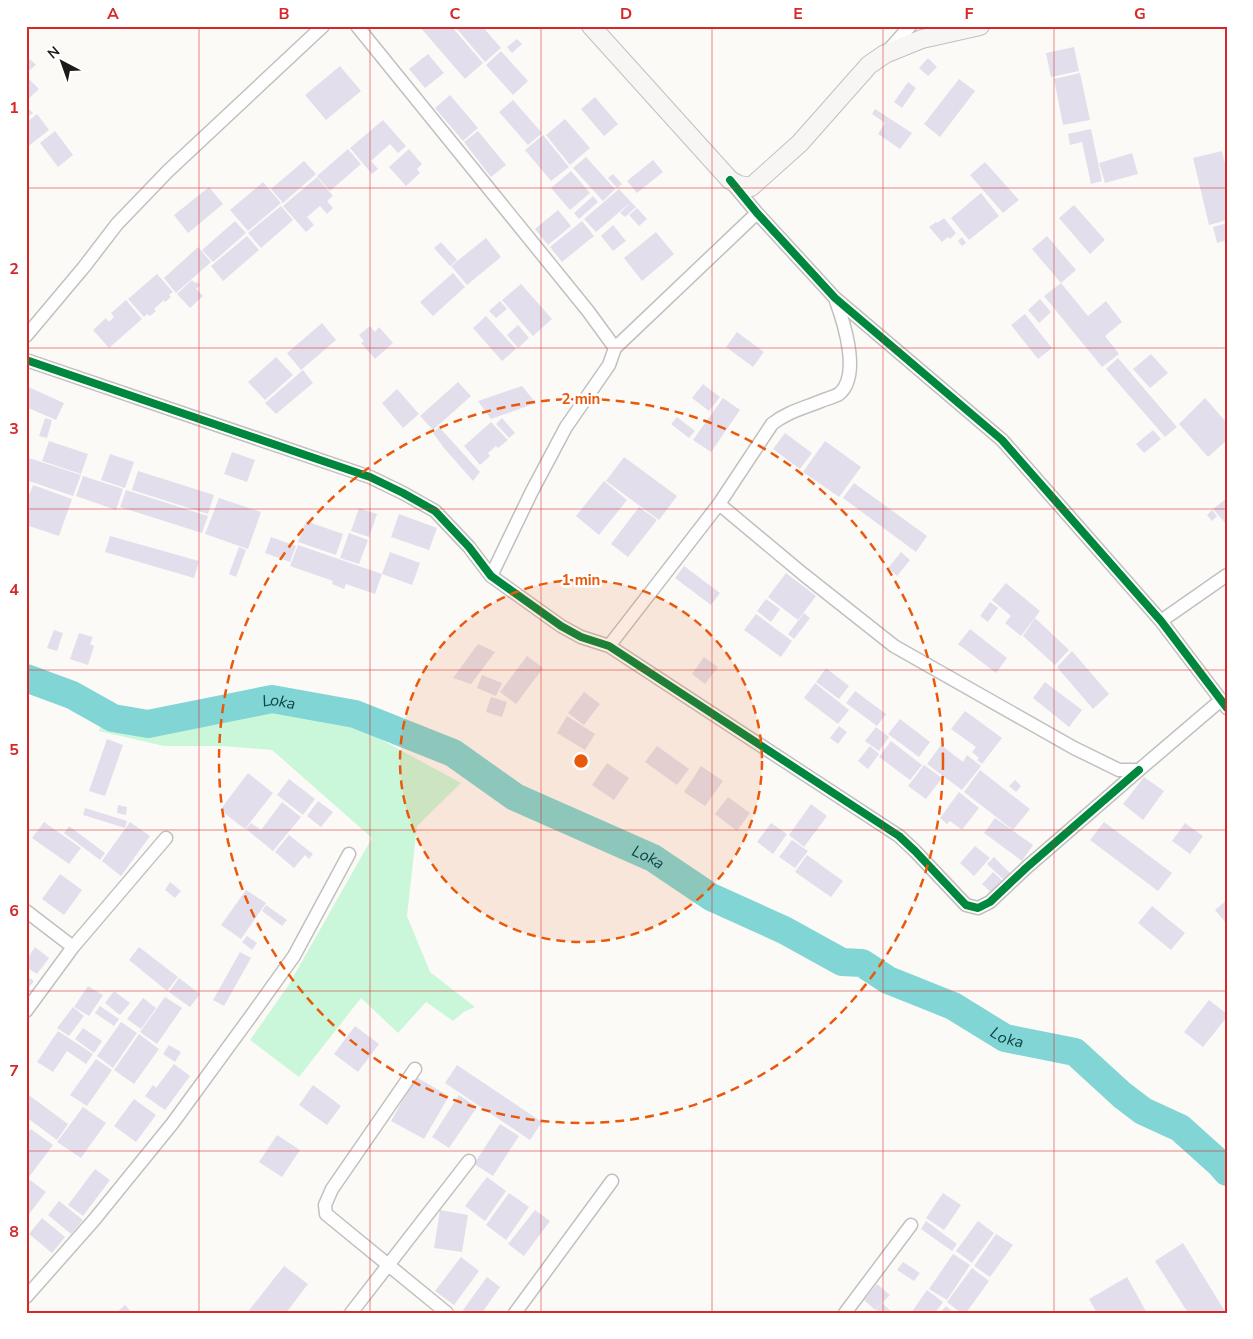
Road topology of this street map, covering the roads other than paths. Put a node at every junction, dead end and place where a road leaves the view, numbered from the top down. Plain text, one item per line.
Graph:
1 (323, 26) edge
2 (357, 26) edge
3 (591, 26) edge
4 (910, 26) edge
5 (980, 26) edge
6 (886, 54) junction
7 (730, 180) junction
8 (757, 213) junction
9 (835, 298) junction
10 (26, 336) edge
11 (615, 348) junction
12 (26, 360) edge
13 (719, 504) junction
14 (1227, 575) edge
15 (491, 576) junction
16 (1162, 621) junction
17 (609, 646) junction
18 (1224, 704) edge
19 (1139, 770) junction
20 (166, 838) dead end
21 (349, 854) dead end
22 (26, 912) edge
23 (73, 948) junction
24 (26, 1011) edge
25 (415, 1069) dead end
26 (469, 1161) dead end
27 (612, 1181) dead end
28 (911, 1225) dead end
29 (388, 1265) junction
30 (26, 1297) edge
31 (351, 1313) edge
32 (447, 1313) edge
33 (515, 1313) edge
34 (845, 1313) edge

1 - 10 street
2 - 11 street
3 - 7 street
4 - 6 street
5 - 6 street
6 - 7 street
7 - 8 street
8 - 9 street
8 - 11 street
9 - 13 street
9 - 16 street
11 - 15 street
12 - 15 street
13 - 17 street
13 - 19 street
14 - 16 street
15 - 17 street
16 - 18 street
17 - 19 street
18 - 19 street
20 - 23 street
21 - 30 street
22 - 23 street
23 - 24 street
25 - 29 street
26 - 29 street
27 - 33 street
28 - 34 street
29 - 31 street
29 - 32 street

